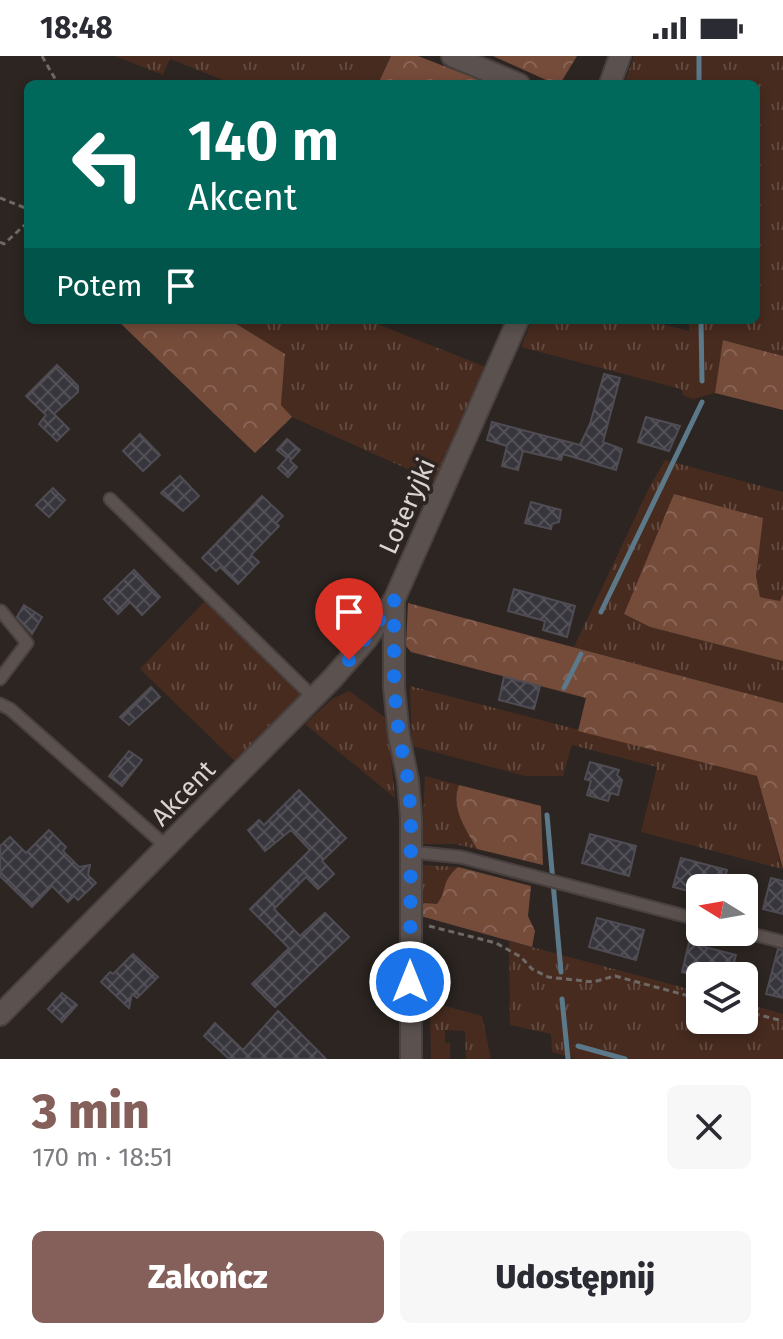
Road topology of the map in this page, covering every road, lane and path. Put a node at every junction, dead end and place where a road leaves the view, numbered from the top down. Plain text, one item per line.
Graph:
1 (42, 56) edge
2 (452, 56) edge
3 (620, 56) edge
4 (56, 80) edge
5 (509, 80) edge
6 (611, 80) edge
7 (0, 198) edge
8 (24, 207) edge
9 (24, 225) edge
10 (1, 244) edge
11 (516, 324) edge
12 (110, 499) dead end
13 (394, 600) junction
14 (1, 611) edge
15 (0, 679) edge
16 (313, 697) junction
17 (0, 704) edge
18 (167, 847) junction
19 (411, 852) junction
20 (686, 916) edge
21 (410, 928) junction
22 (758, 936) edge
23 (783, 942) edge
24 (686, 995) edge
25 (1, 1012) edge
26 (758, 1015) edge
27 (783, 1021) edge
28 (411, 1059) edge

1 - 4 path
2 - 5 street
3 - 6 street
7 - 8 path
9 - 10 path
11 - 13 street, Loteryjki
12 - 16 lane
13 - 16 street, Akcent
13 - 19 street, Loteryjki
14 - 15 lane
16 - 18 street, Akcent
17 - 18 lane
18 - 25 street, Akcent
19 - 20 lane
19 - 21 street, Loteryjki
21 - 24 path
21 - 28 street, Loteryjki
22 - 23 lane
26 - 27 path

